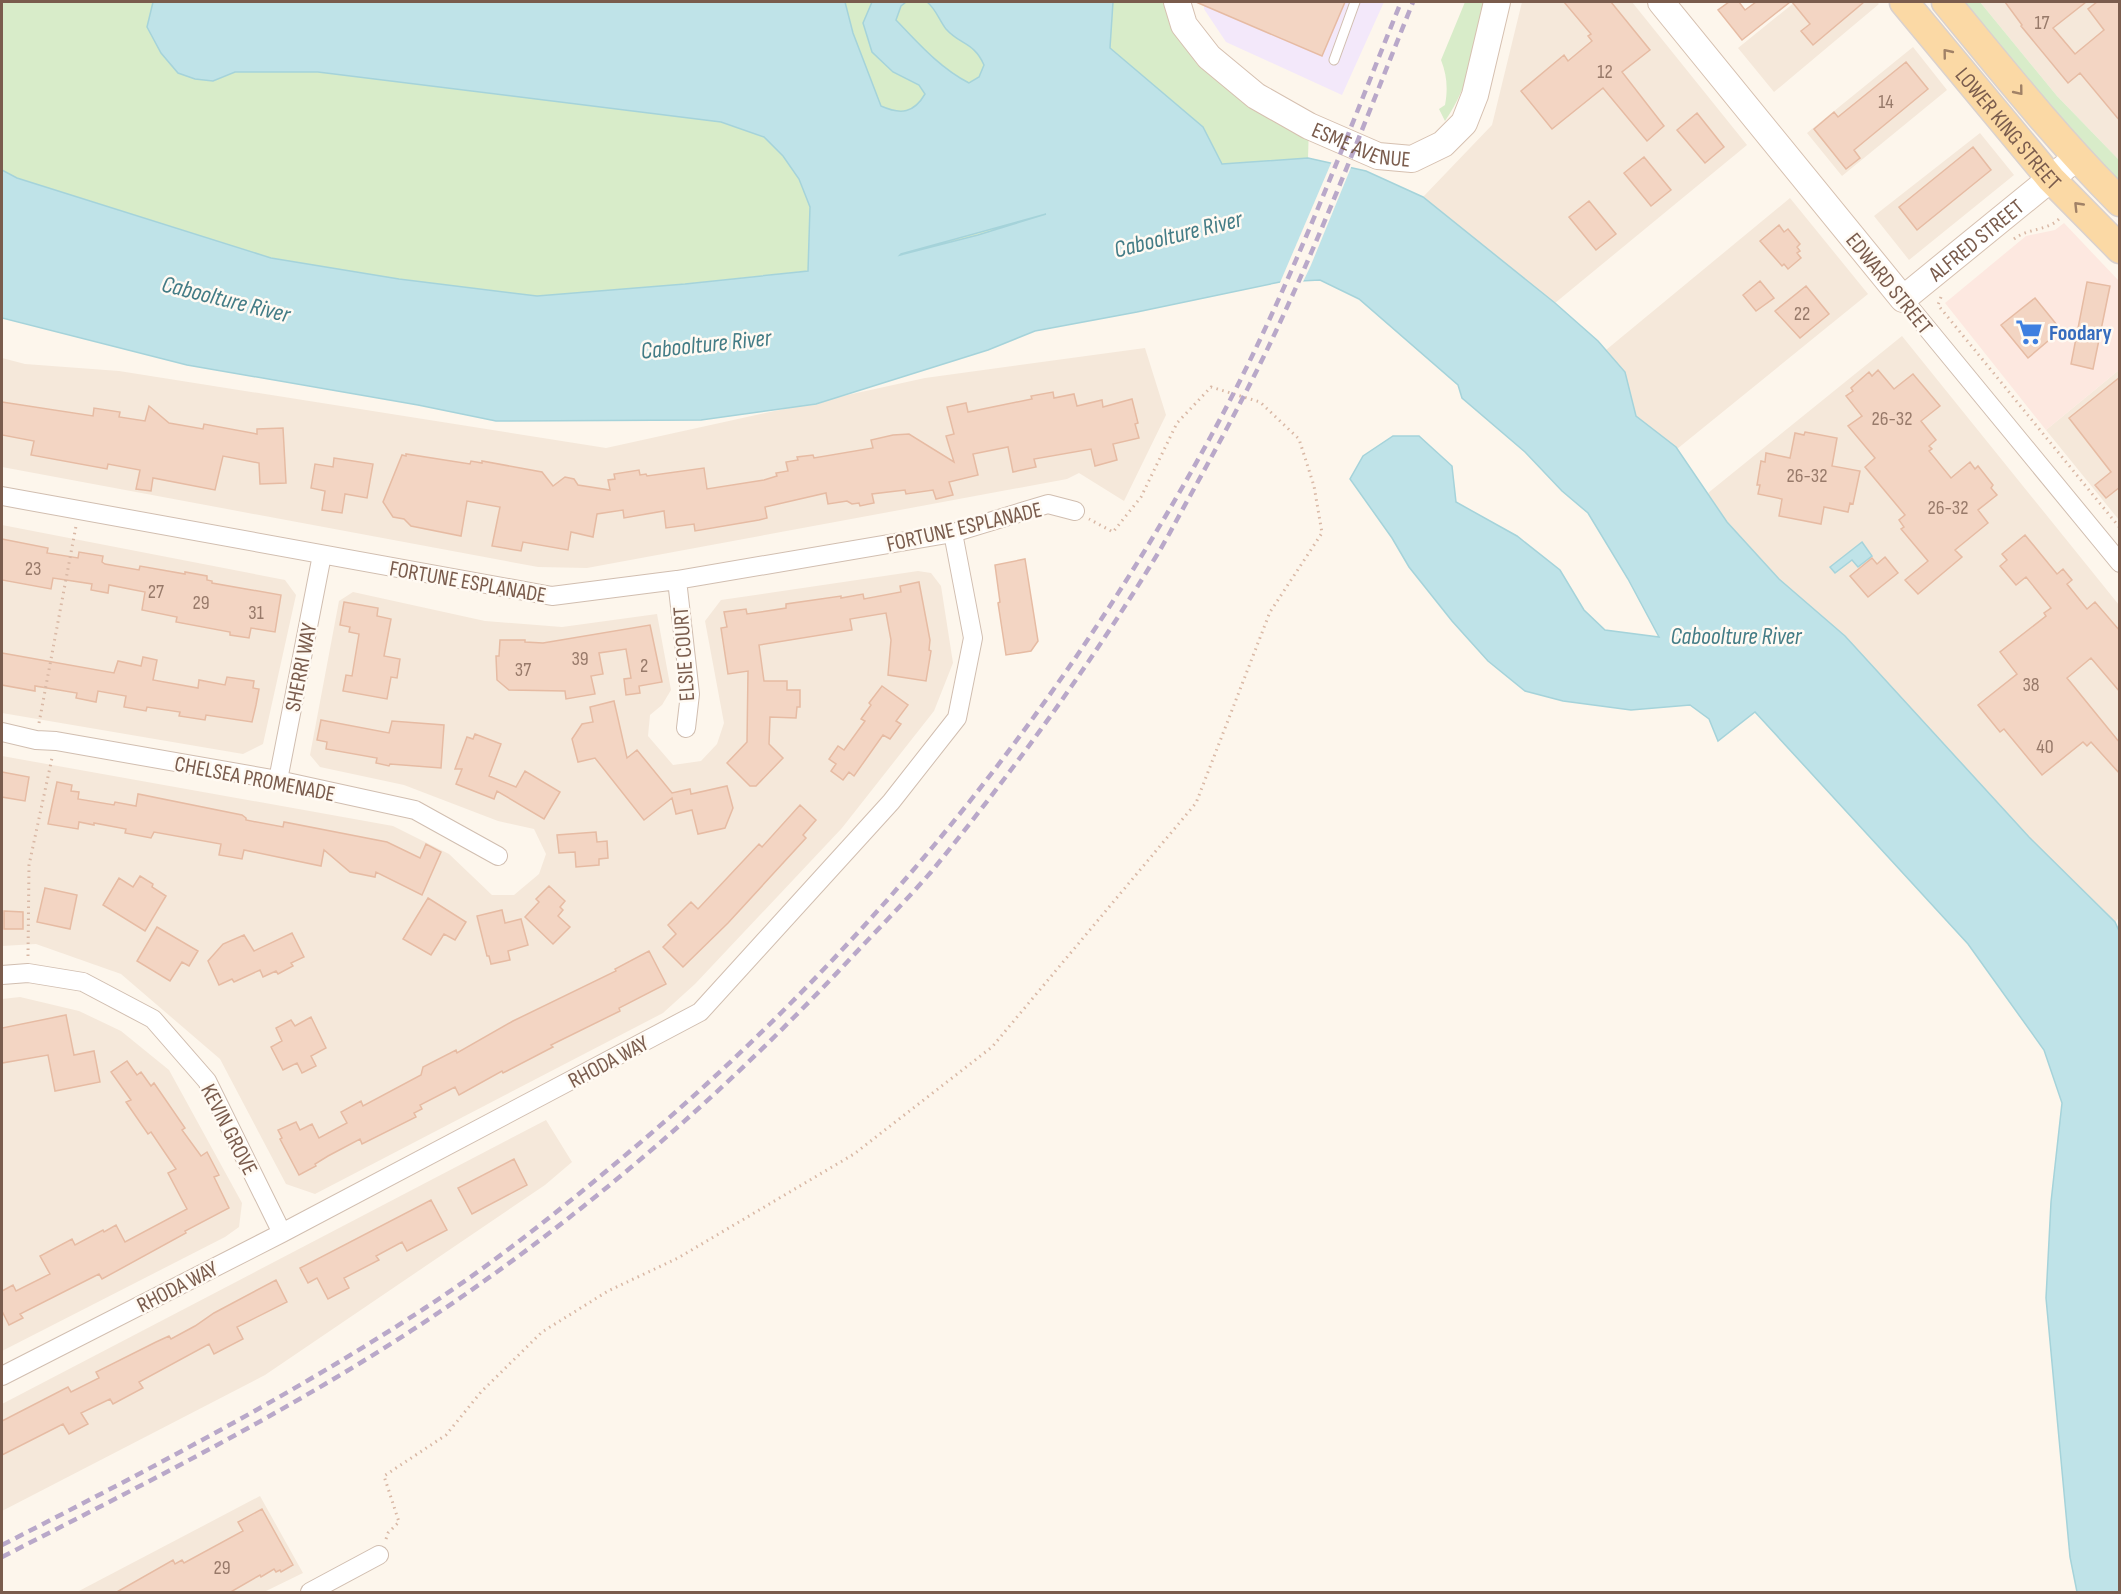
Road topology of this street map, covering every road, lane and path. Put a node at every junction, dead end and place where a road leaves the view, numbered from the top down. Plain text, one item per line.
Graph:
1 (1176, 2) edge
2 (1355, 2) edge
3 (1497, 2) edge
4 (1661, 2) edge
5 (1904, 2) edge
6 (1946, 2) edge
7 (1334, 60) dead end
8 (2076, 158) junction
9 (2051, 179) junction
10 (2120, 202) edge
11 (2063, 216) dead end
12 (2008, 243) dead end
13 (2120, 249) edge
14 (1944, 295) dead end
15 (1903, 299) junction
16 (2, 496) edge
17 (79, 509) junction
18 (1075, 511) joint
19 (2120, 528) edge
20 (953, 533) junction
21 (321, 555) junction
22 (2120, 563) edge
23 (677, 580) junction
24 (686, 728) dead end
25 (2, 732) edge
26 (36, 740) junction
27 (56, 741) junction
28 (278, 780) junction
29 (498, 856) dead end
30 (28, 973) junction
31 (2, 975) edge
32 (282, 1233) junction
33 (2, 1376) edge
34 (379, 1555) joint
35 (310, 1593) edge

1 - 3 street, ESME AVENUE
2 - 7 lane
4 - 15 street, EDWARD STREET
9 -> 5 main road, LOWER KING STREET
6 -> 8 main road, LOWER KING STREET
8 - 9 street, ALFRED STREET
8 - 10 main road, LOWER KING STREET
13 -> 9 main road, LOWER KING STREET
9 - 15 street, ALFRED STREET
11 - 12 path
14 - 19 path
15 - 22 street, EDWARD STREET
16 - 17 street, FORTUNE ESPLANADE
17 - 21 street, FORTUNE ESPLANADE
17 - 26 path
18 - 20 street, FORTUNE ESPLANADE
18 - 34 path
20 - 23 street, FORTUNE ESPLANADE
20 - 32 street, RHODA WAY
21 - 23 street, FORTUNE ESPLANADE
21 - 28 street, SHERRI WAY
23 - 24 street, ELSIE COURT
25 - 26 street, CHELSEA PROMENADE
26 - 27 street, CHELSEA PROMENADE
27 - 28 street, CHELSEA PROMENADE
27 - 30 path
28 - 29 street, CHELSEA PROMENADE
30 - 31 street, KEVIN GROVE
30 - 32 street, KEVIN GROVE
32 - 33 street, RHODA WAY
34 - 35 street

